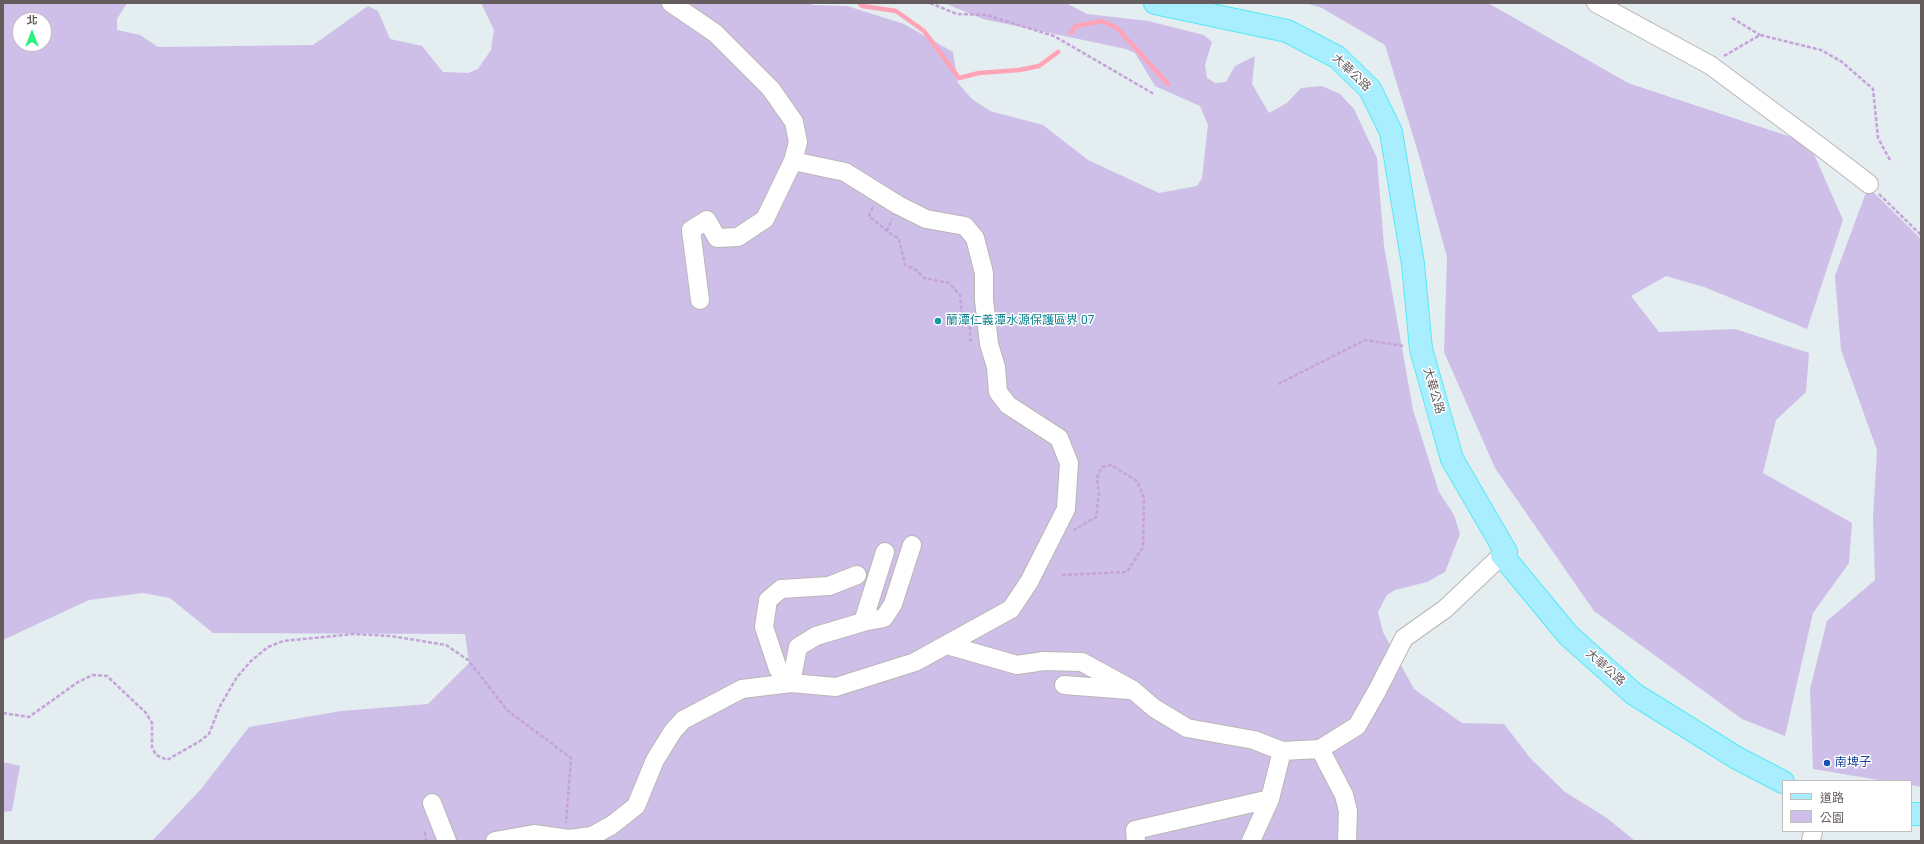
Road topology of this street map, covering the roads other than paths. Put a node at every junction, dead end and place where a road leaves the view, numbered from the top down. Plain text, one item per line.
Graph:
1 (671, 3) edge
2 (1155, 3) edge
3 (1596, 3) edge
4 (793, 161) junction
5 (1869, 184) road end
6 (700, 300) dead end
7 (912, 545) dead end
8 (886, 552) dead end
9 (1502, 555) junction
10 (857, 575) dead end
11 (863, 622) junction
12 (948, 645) junction
13 (791, 683) junction
14 (1064, 685) dead end
15 (1133, 690) junction
16 (1320, 749) junction
17 (1282, 750) junction
18 (1782, 781) edge
19 (1270, 799) junction
20 (432, 802) dead end
21 (447, 841) edge
22 (495, 841) edge
23 (1136, 841) edge
24 (1251, 841) edge
25 (1347, 841) edge

1 - 4 street
2 - 9 main road, 大華公路
3 - 5 street
4 - 6 street
4 - 12 street
7 - 11 street
8 - 11 street
9 - 16 street
9 - 18 main road, 大華公路
10 - 13 street
11 - 13 street
12 - 13 street
12 - 15 street
13 - 22 street
14 - 15 street
15 - 17 street
16 - 17 street
16 - 25 street
17 - 19 street
19 - 23 street
19 - 24 street
20 - 21 street

